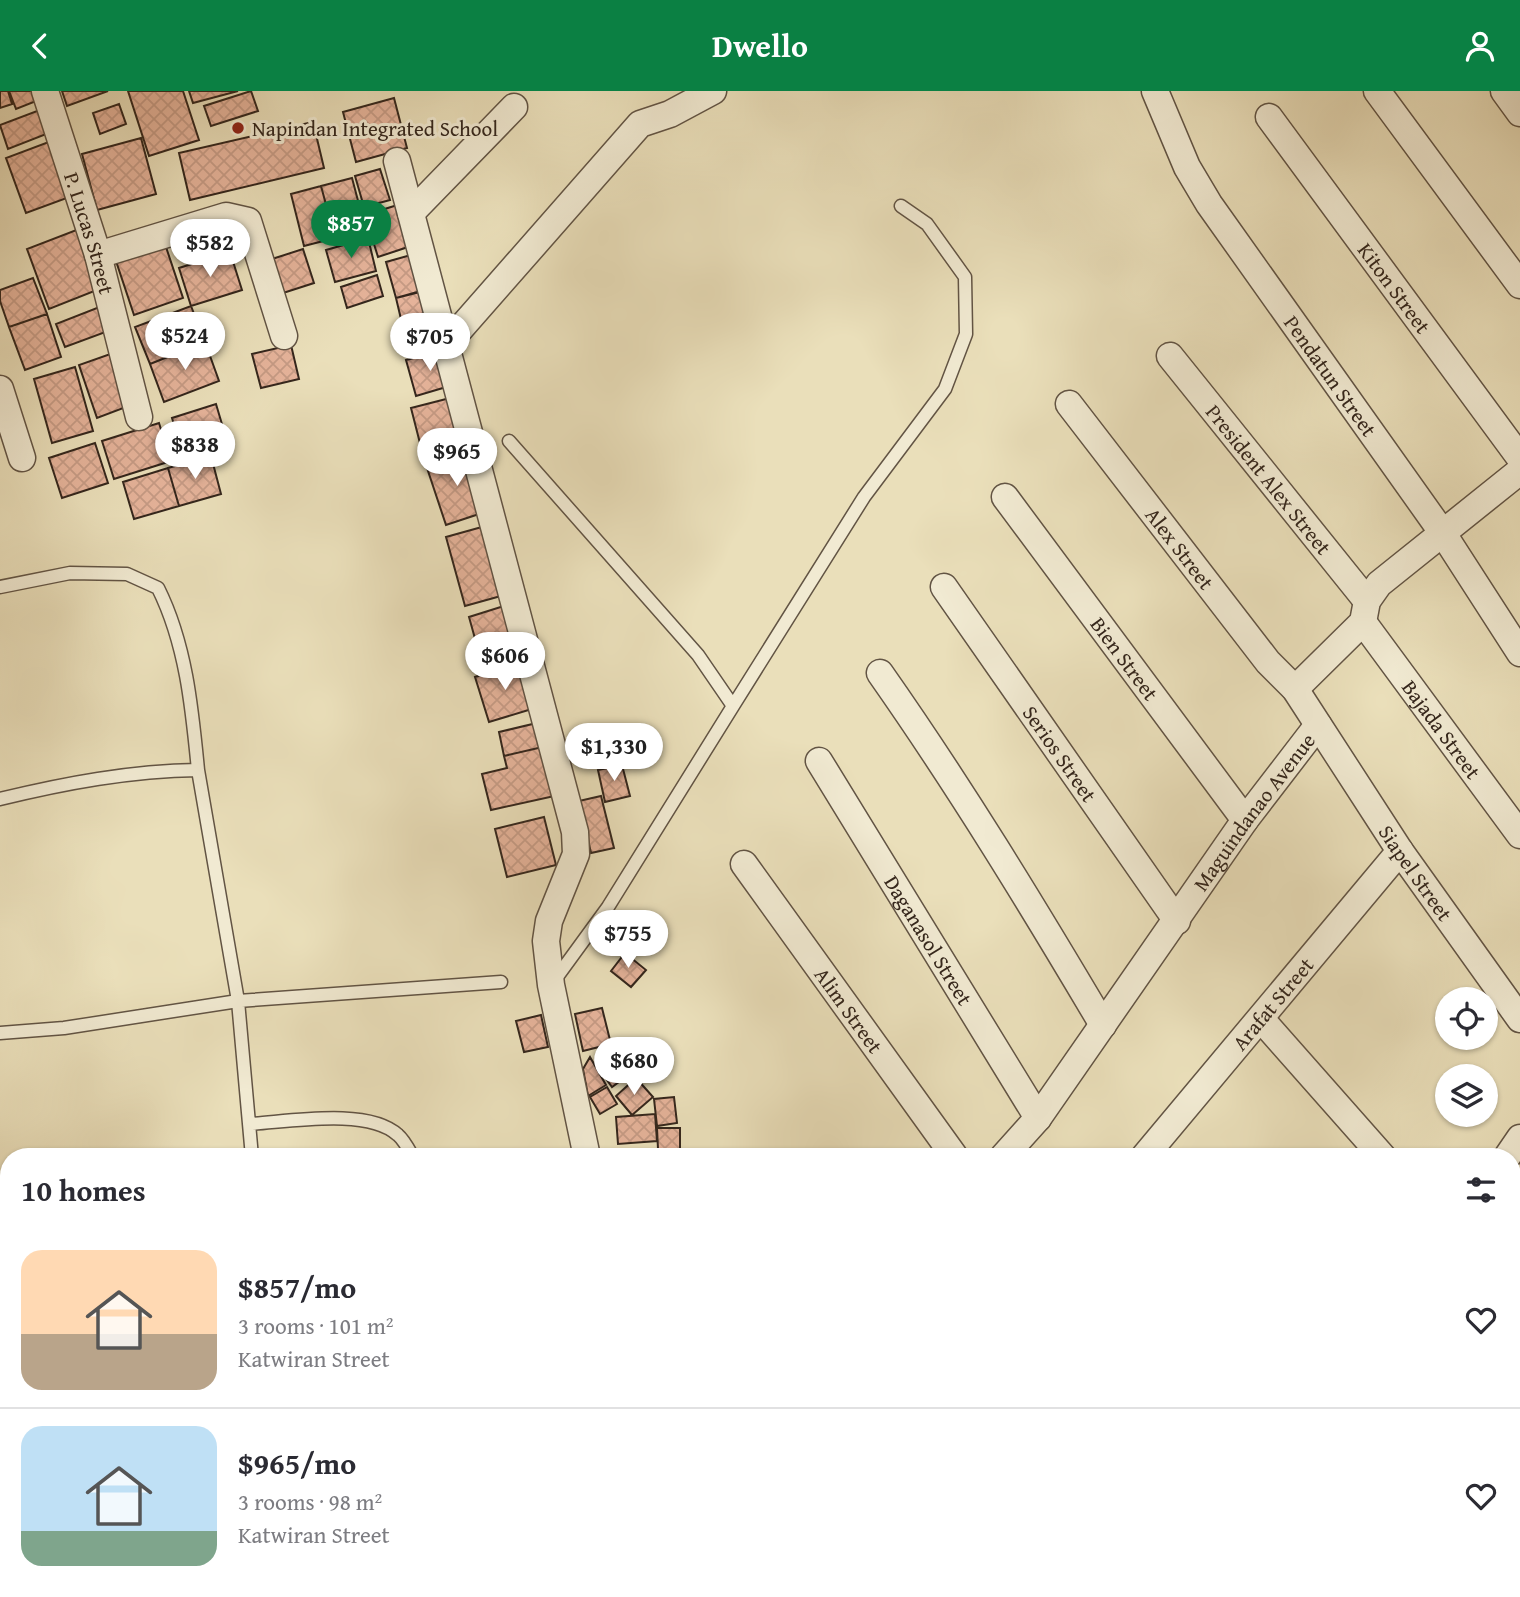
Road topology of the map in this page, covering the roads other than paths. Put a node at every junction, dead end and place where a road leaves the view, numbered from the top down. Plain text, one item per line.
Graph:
1 (45, 91) edge
2 (713, 91) edge
3 (1155, 91) edge
4 (1377, 91) edge
5 (1504, 91) edge
6 (514, 107) dead end
7 (1520, 113) edge
8 (1269, 117) dead end
9 (397, 160) dead end
10 (901, 206) dead end
11 (411, 213) junction
12 (98, 255) junction
13 (1520, 285) edge
14 (284, 336) dead end
15 (446, 345) junction
16 (1170, 356) dead end
17 (0, 389) edge
18 (1069, 404) dead end
19 (139, 417) dead end
20 (509, 441) dead end
21 (22, 458) dead end
22 (1520, 459) edge
23 (1520, 471) edge
24 (1006, 497) dead end
25 (1442, 533) junction
26 (0, 587) edge
27 (944, 587) dead end
28 (1365, 612) junction
29 (1520, 653) edge
30 (880, 673) dead end
31 (1295, 689) junction
32 (733, 706) junction
33 (1318, 725) junction
34 (819, 761) dead end
35 (198, 770) junction
36 (0, 799) edge
37 (1245, 820) junction
38 (1520, 835) edge
39 (1399, 851) junction
40 (744, 864) dead end
41 (1177, 921) junction
42 (501, 982) dead end
43 (551, 985) junction
44 (238, 1001) junction
45 (1261, 1019) junction
46 (1520, 1019) edge
47 (1103, 1025) junction
48 (0, 1033) edge
49 (1038, 1118) junction
50 (249, 1124) junction
51 (251, 1148) edge
52 (407, 1148) edge
53 (585, 1148) edge
54 (949, 1148) edge
55 (1011, 1148) edge
56 (1152, 1148) edge
57 (1375, 1148) edge

1 - 12 street, P. Lucas Street
2 - 15 street
3 - 25 street, Pendatun Street
4 - 13 street
5 - 7 street
6 - 11 street
8 - 22 street, Kiton Street
9 - 11 street
10 - 32 lane
11 - 15 street
12 - 14 street
12 - 19 street, P. Lucas Street
15 - 43 street
16 - 28 street, President Alex Street
17 - 21 street
18 - 31 street, Alex Street
20 - 32 lane
23 - 25 street
24 - 37 street, Bien Street
25 - 28 street
25 - 29 street, Pendatun Street
26 - 35 lane
27 - 41 street, Serios Street
28 - 31 street
28 - 38 street, Bajada Street
30 - 47 street
31 - 33 street, Maguindanao Avenue
32 - 43 lane
33 - 37 street, Maguindanao Avenue
33 - 39 street, Siapel Street
34 - 49 street, Daganasol Street
35 - 36 lane
35 - 44 lane
37 - 41 street, Maguindanao Avenue
39 - 45 street, Arafat Street
39 - 46 street, Siapel Street
40 - 54 street, Alim Street
41 - 47 street, Maguindanao Avenue
42 - 44 lane
43 - 53 street
44 - 48 lane
44 - 50 lane
45 - 56 street, Arafat Street
45 - 57 street
47 - 49 street, Maguindanao Avenue
49 - 55 street, Maguindanao Avenue
50 - 51 lane
50 - 52 lane

